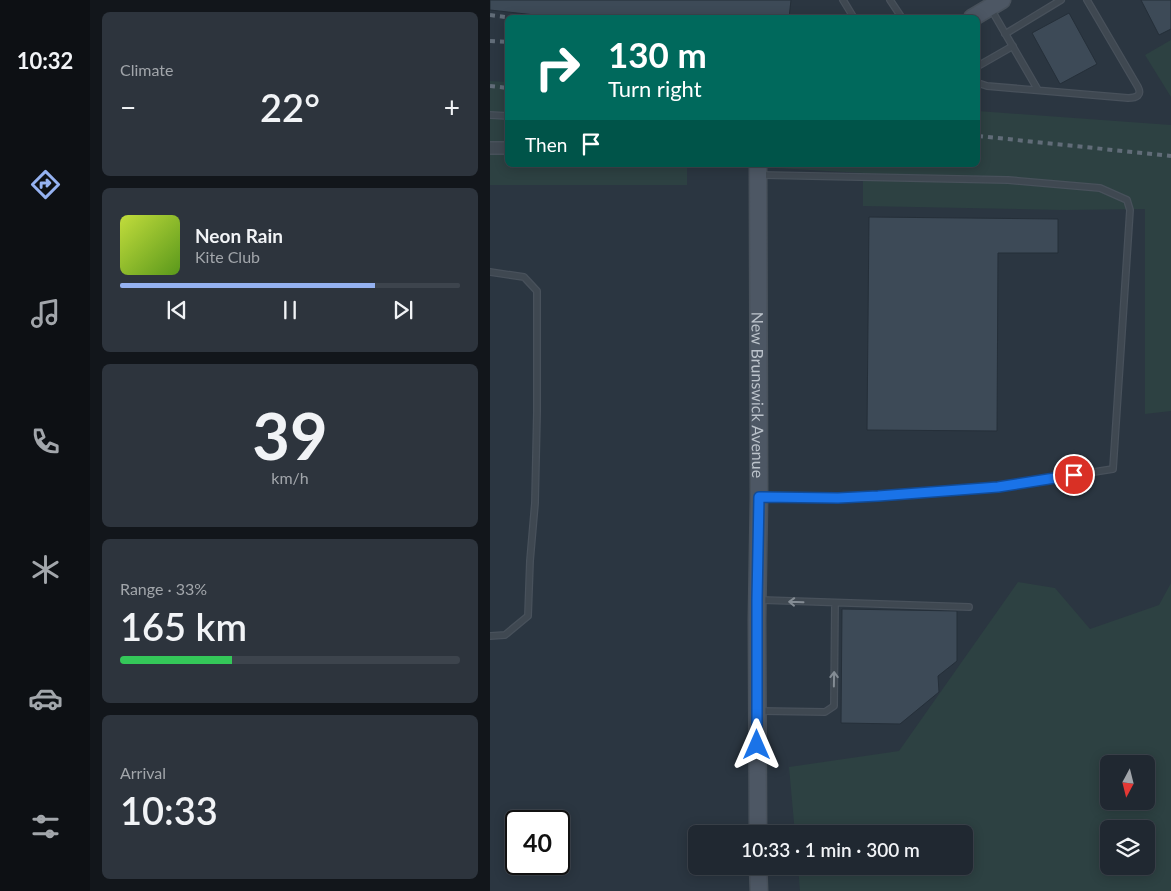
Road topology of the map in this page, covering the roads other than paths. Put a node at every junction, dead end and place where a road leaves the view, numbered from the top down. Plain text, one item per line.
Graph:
1 (844, 0) edge
2 (890, 0) edge
3 (1061, 0) edge
4 (1087, 0) edge
5 (996, 4) edge
6 (852, 15) edge
7 (900, 15) edge
8 (977, 15) edge
9 (1005, 34) junction
10 (1013, 46) junction
11 (980, 65) edge
12 (980, 84) edge
13 (1038, 90) junction
14 (490, 115) edge
15 (505, 116) edge
16 (490, 148) edge
17 (505, 148) edge
18 (758, 170) edge
19 (490, 272) edge
20 (759, 497) junction
21 (757, 600) junction
22 (835, 603) junction
23 (969, 607) dead end
24 (490, 636) edge
25 (757, 711) junction
26 (758, 825) edge
27 (758, 875) edge
28 (759, 891) edge

1 - 6 lane
2 - 7 lane
3 - 9 lane
4 - 13 lane
5 - 8 street
5 - 9 lane
9 - 10 lane
10 - 11 lane
10 - 13 lane
12 - 13 lane
14 - 15 lane
16 - 17 street
18 - 20 street, New Brunswick Avenue
18 - 20 lane
19 - 24 lane
20 - 21 street, New Brunswick Avenue
22 -> 21 lane
21 - 25 street, New Brunswick Avenue
22 - 23 lane
25 -> 22 lane
25 - 26 street, New Brunswick Avenue
27 - 28 street

